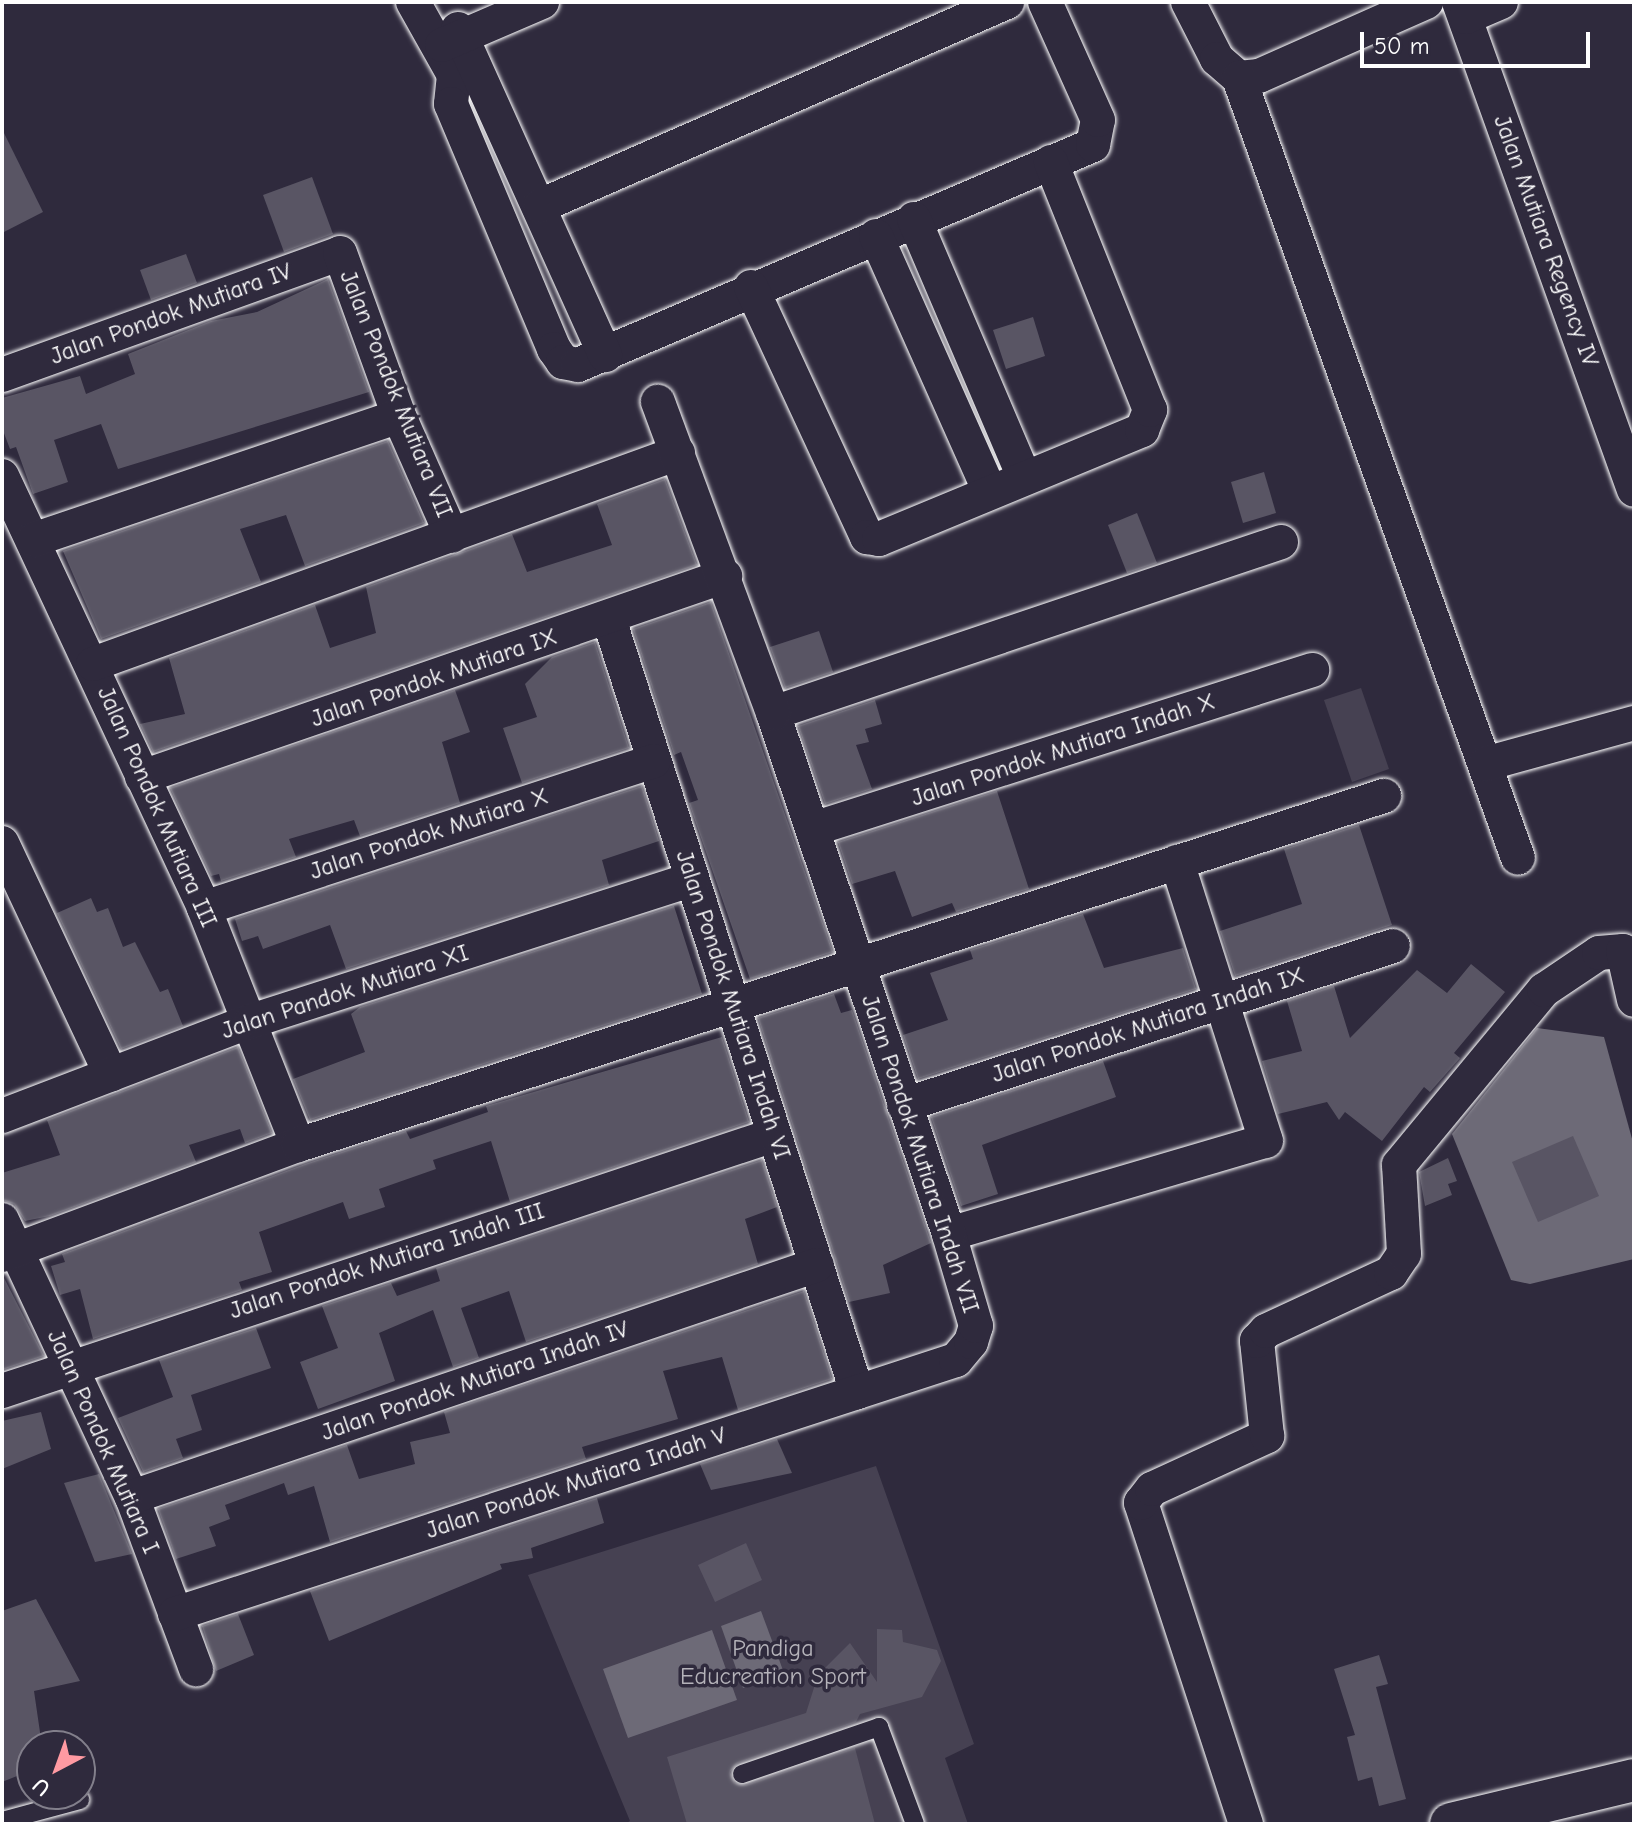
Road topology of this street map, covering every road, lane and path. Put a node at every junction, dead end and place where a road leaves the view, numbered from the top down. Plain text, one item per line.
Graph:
1 (413, 2) edge
2 (440, 2) edge
3 (542, 2) edge
4 (1007, 2) edge
5 (1045, 2) edge
6 (1188, 2) edge
7 (1426, 2) edge
8 (1501, 2) edge
9 (1462, 10) edge
10 (451, 40) junction
11 (1239, 78) junction
12 (1051, 162) junction
13 (540, 206) junction
14 (914, 219) junction
15 (876, 236) junction
16 (340, 253) joint
17 (751, 287) junction
18 (605, 355) junction
19 (2, 375) edge
20 (658, 402) dead end
21 (399, 416) junction
22 (678, 453) junction
23 (1023, 475) junction
24 (2, 476) edge
25 (1633, 484) edge
26 (989, 490) junction
27 (452, 536) junction
28 (33, 540) junction
29 (1281, 542) dead end
30 (725, 576) junction
31 (609, 619) junction
32 (93, 664) junction
33 (1312, 670) dead end
34 (773, 713) junction
35 (1634, 723) edge
36 (654, 761) junction
37 (1485, 764) junction
38 (142, 777) junction
39 (1384, 796) dead end
40 (813, 829) junction
41 (2, 843) edge
42 (1518, 858) dead end
43 (1177, 862) junction
44 (692, 879) junction
45 (204, 908) junction
46 (1393, 946) dead end
47 (1628, 952) edge
48 (860, 967) junction
49 (1225, 999) junction
50 (1634, 1000) edge
51 (733, 1007) junction
52 (251, 1021) junction
53 (111, 1075) junction
54 (904, 1105) junction
55 (2, 1116) edge
56 (774, 1135) junction
57 (298, 1145) junction
58 (949, 1234) junction
59 (6, 1241) edge
60 (817, 1265) junction
61 (971, 1342) joint
62 (70, 1364) junction
63 (2, 1391) edge
64 (857, 1392) junction
65 (132, 1497) junction
66 (175, 1614) junction
67 (196, 1669) dead end
68 (742, 1774) dead end
69 (1634, 1780) edge
70 (43, 1810) edge
71 (2, 1821) edge
72 (1463, 1823) edge
73 (915, 1824) edge
74 (1246, 1824) edge

1 - 10 street
2 - 10 street
3 - 10 street
4 - 13 street
5 - 12 street
6 - 11 street
7 - 11 street
8 - 9 street
9 - 25 street, Jalan Mutiara Regency IV
10 - 13 street
10 - 18 street
11 - 37 street
12 - 14 street
12 - 23 street
13 - 18 street
14 - 15 street
14 - 23 street
15 - 17 street
15 - 26 street
16 - 19 street, Jalan Pondok Mutiara IV
16 - 21 street, Jalan Pondok Mutiara VII
17 - 18 street
17 - 26 street
20 - 22 street, Jalan Pondok Mutiara Indah VII
21 - 27 street, Jalan Pondok Mutiara VII
21 - 28 street
22 - 27 street
22 - 30 street, Jalan Pondok Mutiara Indah VII
23 - 26 street
24 - 28 street, Jalan Pondok Mutiara III
27 - 32 street
28 - 32 street, Jalan Pondok Mutiara III
29 - 34 street
30 - 31 street, Jalan Pondok Mutiara IX
30 - 34 street, Jalan Pondok Mutiara Indah VII
31 - 36 street, Jalan Pondok Mutiara Indah VI
31 - 38 street, Jalan Pondok Mutiara IX
32 - 38 street, Jalan Pondok Mutiara III
33 - 40 street, Jalan Pondok Mutiara Indah X
34 - 40 street, Jalan Pondok Mutiara Indah VII
35 - 37 street
36 - 44 street, Jalan Pondok Mutiara Indah VI
36 - 45 street, Jalan Pondok Mutiara X
37 - 42 street
38 - 45 street, Jalan Pondok Mutiara III
39 - 43 street
40 - 48 street, Jalan Pondok Mutiara Indah VII
41 - 53 street
43 - 48 street
43 - 49 street
44 - 51 street, Jalan Pondok Mutiara Indah VI
44 - 52 street, Jalan Pandok Mutiara XI
45 - 52 street, Jalan Pondok Mutiara III
46 - 49 street, Jalan Pondok Mutiara Indah IX
47 - 50 street
47 - 74 street
48 - 51 street
48 - 54 street, Jalan Pondok Mutiara Indah VII
49 - 54 street, Jalan Pondok Mutiara Indah IX
49 - 58 street
51 - 56 street, Jalan Pondok Mutiara Indah VI
51 - 57 street
52 - 53 street, Jalan Pandok Mutiara XI
52 - 57 street, Jalan Pondok Mutiara III
53 - 55 street, Jalan Pandok Mutiara XI
54 - 58 street, Jalan Pondok Mutiara Indah VII
56 - 60 street, Jalan Pondok Mutiara Indah VI
56 - 62 street, Jalan Pondok Mutiara Indah III
57 - 59 street
58 - 61 street, Jalan Pondok Mutiara Indah VII
59 - 62 street, Jalan Pondok Mutiara I
60 - 64 street, Jalan Pondok Mutiara Indah VI
60 - 65 street, Jalan Pondok Mutiara Indah IV
61 - 64 street, Jalan Pondok Mutiara Indah V
62 - 63 street, Jalan Pondok Mutiara Indah III
62 - 65 street, Jalan Pondok Mutiara I
64 - 66 street, Jalan Pondok Mutiara Indah V
65 - 66 street, Jalan Pondok Mutiara I
66 - 67 street, Jalan Pondok Mutiara I
68 - 73 lane
69 - 72 street
70 - 71 lane

